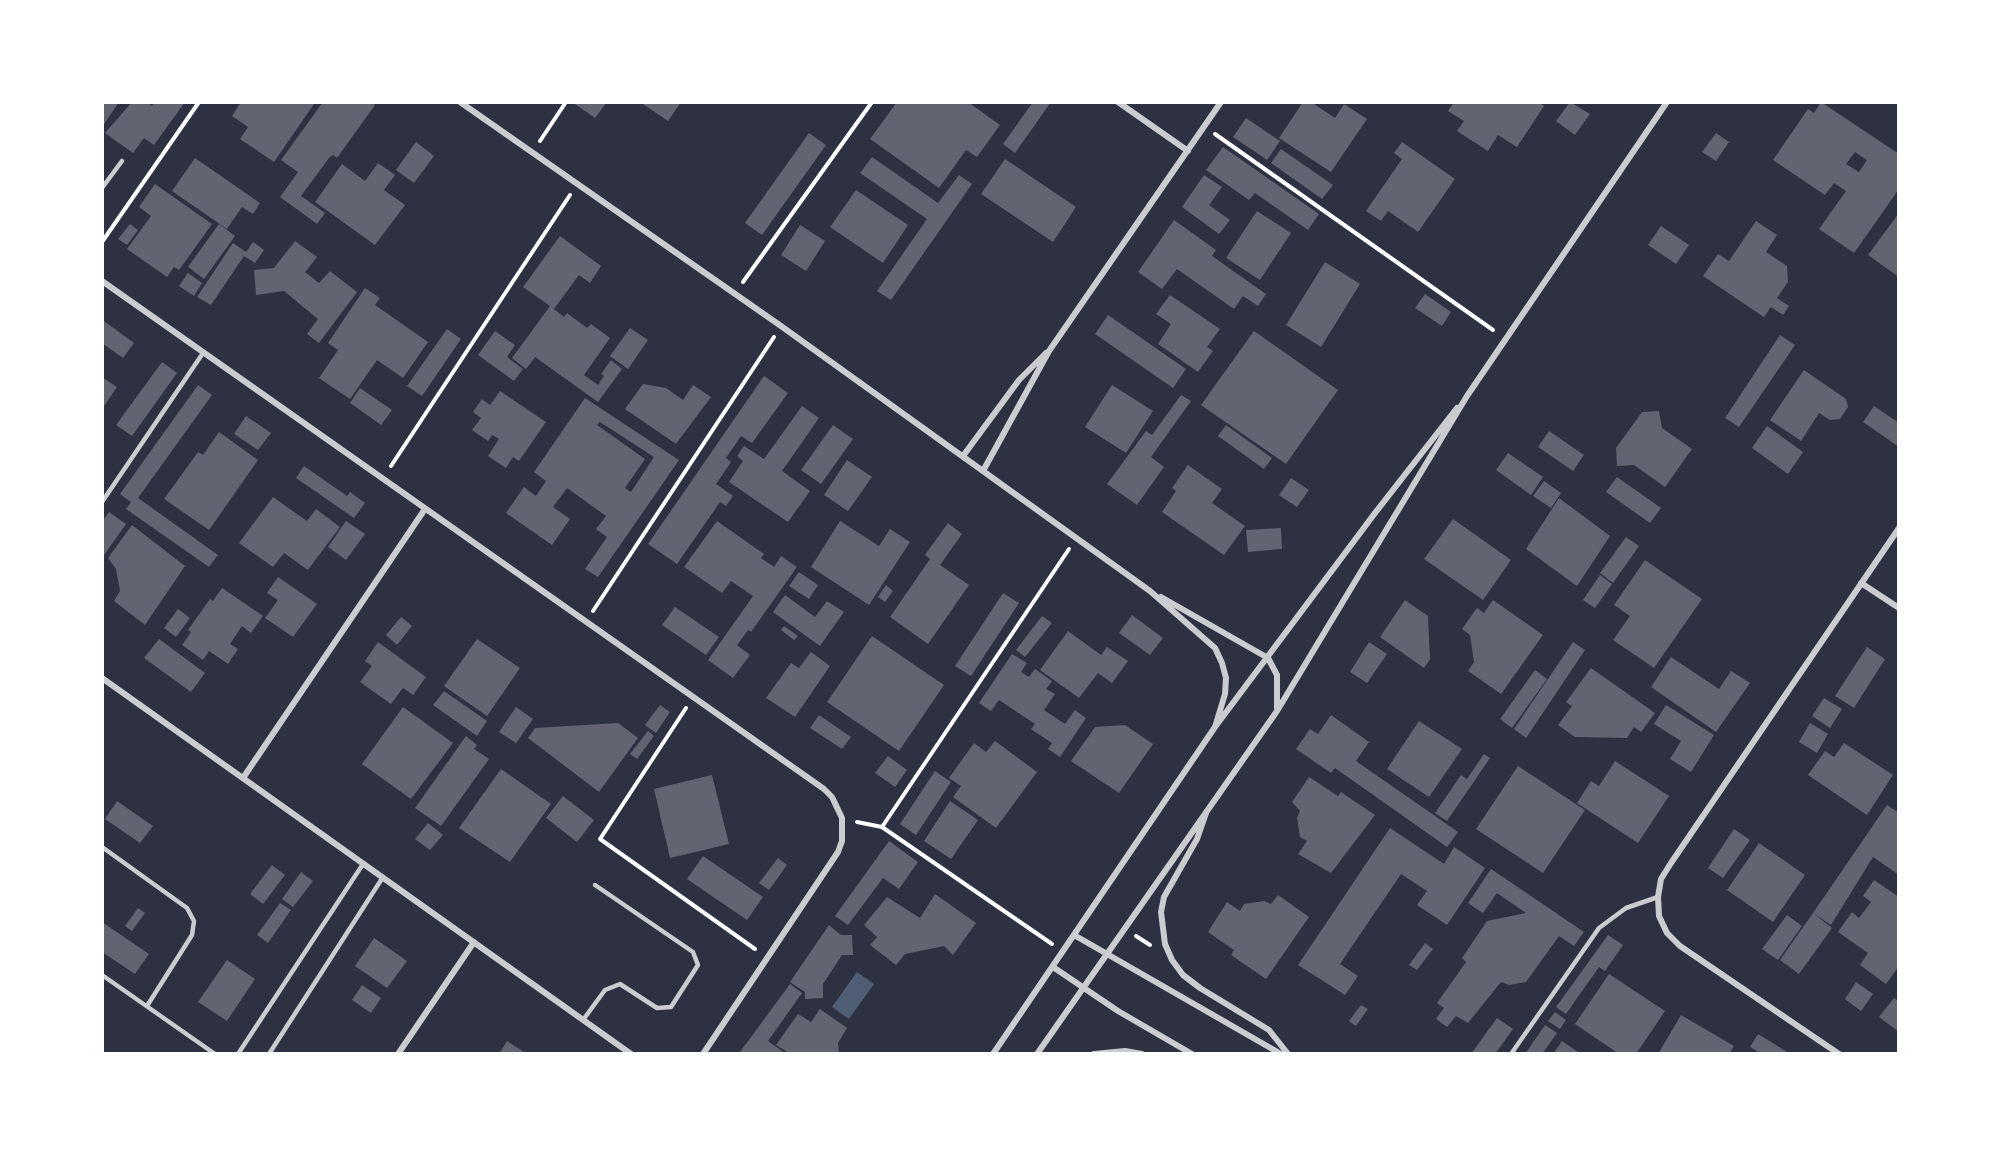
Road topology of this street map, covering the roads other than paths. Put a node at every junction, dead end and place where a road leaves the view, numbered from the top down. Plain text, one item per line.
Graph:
1 (460, 102) edge
2 (1118, 102) edge
3 (1221, 102) edge
4 (1667, 102) edge
5 (1188, 151) junction
6 (122, 161) dead end
7 (102, 188) edge
8 (102, 281) edge
9 (1049, 351) junction
10 (204, 353) junction
11 (1467, 396) junction
12 (963, 456) junction
13 (983, 471) junction
14 (102, 502) edge
15 (425, 509) junction
16 (1899, 528) edge
17 (1861, 583) junction
18 (1150, 591) junction
19 (1899, 608) edge
20 (1268, 658) junction
21 (102, 678) edge
22 (1277, 711) junction
23 (1215, 727) junction
24 (243, 778) junction
25 (1208, 806) junction
26 (102, 847) edge
27 (363, 864) junction
28 (383, 877) junction
29 (595, 885) dead end
30 (1658, 897) junction
31 (1074, 934) junction
32 (474, 942) junction
33 (1104, 954) junction
34 (1053, 967) junction
35 (102, 975) edge
36 (1084, 986) junction
37 (147, 1006) junction
38 (584, 1020) junction
39 (215, 1054) edge
40 (238, 1054) edge
41 (269, 1054) edge
42 (398, 1054) edge
43 (631, 1054) edge
44 (703, 1054) edge
45 (993, 1054) edge
46 (1037, 1054) edge
47 (1094, 1054) edge
48 (1142, 1054) edge
49 (1192, 1054) edge
50 (1281, 1054) edge
51 (1288, 1054) edge
52 (1511, 1054) edge
53 (1839, 1054) edge

1 - 12 street
2 - 5 street
3 - 5 street
4 - 11 street
5 - 9 street
6 - 7 lane
8 - 10 street
9 - 12 street
9 - 13 street
10 - 14 lane
10 - 15 street
11 - 20 street
11 - 22 street
12 - 13 street
13 - 18 street
15 - 24 street
15 - 44 street
16 - 17 street
17 - 19 street
17 - 30 street
18 - 20 street
18 - 23 street
20 - 22 street
20 - 23 street
21 - 24 street
22 - 25 street
23 - 31 street
24 - 27 street
25 - 33 street
25 - 51 street
26 - 37 lane
27 - 28 street
27 - 40 lane
28 - 32 street
28 - 41 lane
29 - 38 lane
30 - 52 lane
30 - 53 street
31 - 33 street
31 - 34 street
32 - 38 street
32 - 42 street
33 - 36 street
33 - 50 street
34 - 36 street
34 - 45 street
35 - 37 lane
36 - 46 street
36 - 49 street
37 - 39 lane
38 - 43 street
47 - 48 street

